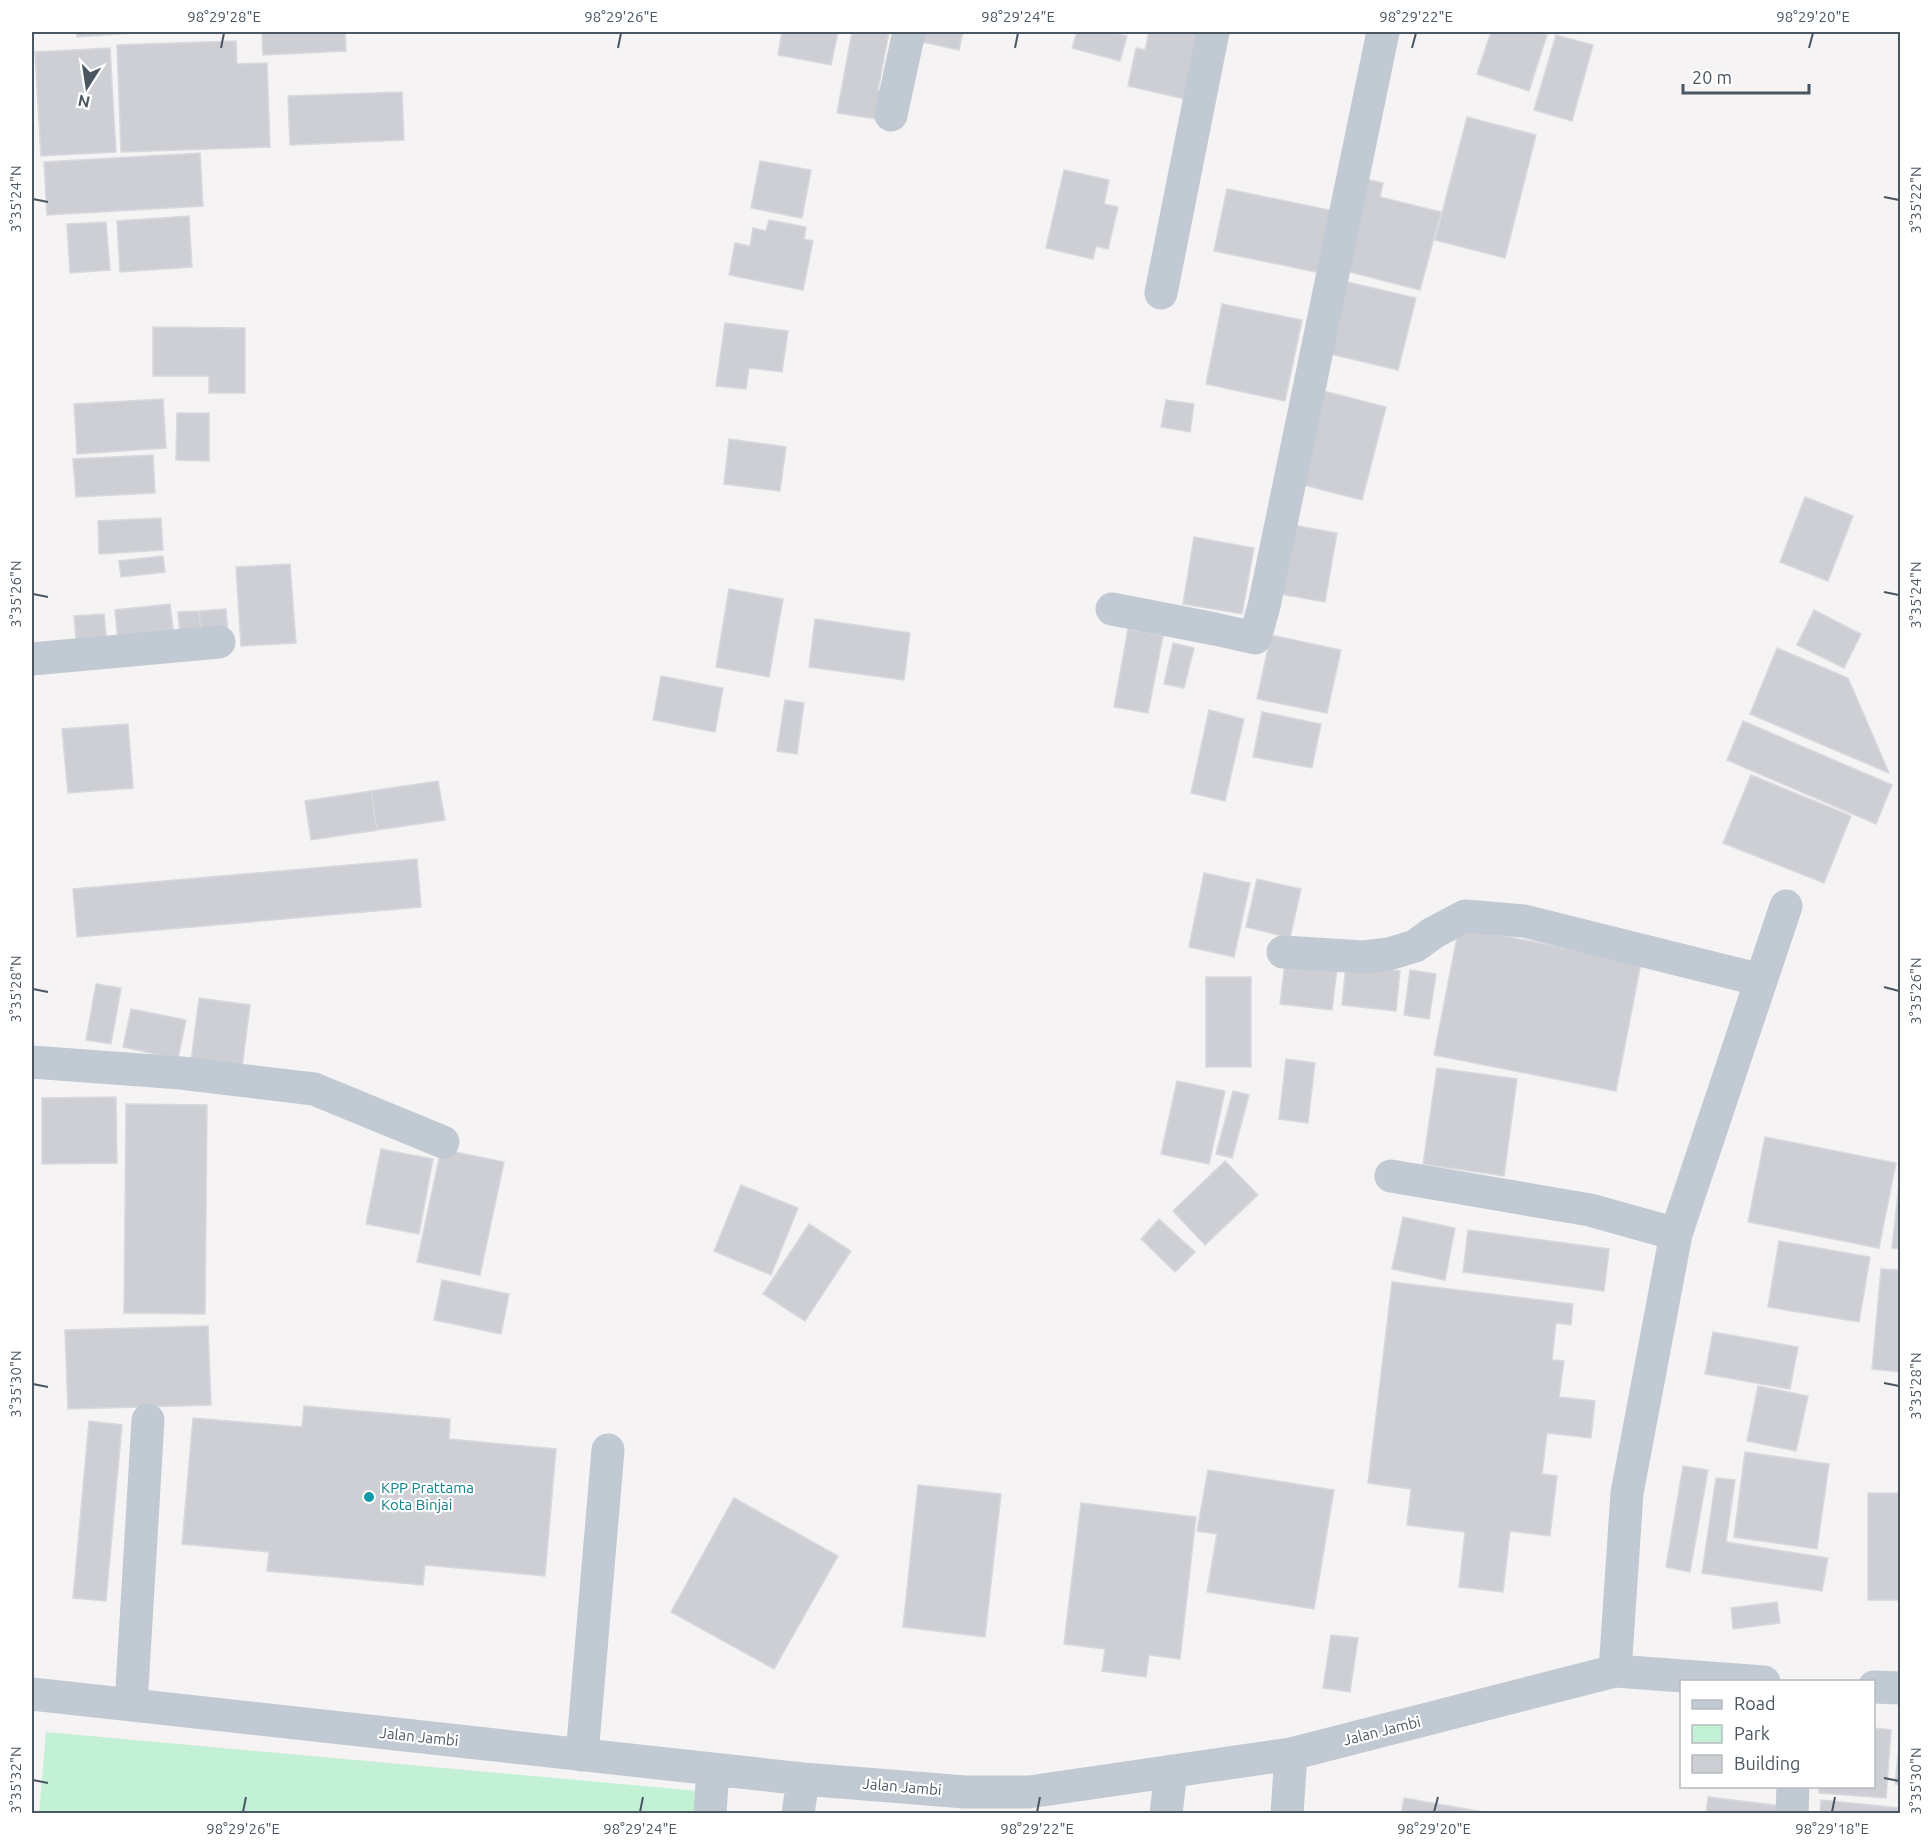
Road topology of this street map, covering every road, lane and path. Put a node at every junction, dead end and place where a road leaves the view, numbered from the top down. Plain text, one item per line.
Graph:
1 (909, 32) edge
2 (1212, 32) edge
3 (1383, 32) edge
4 (891, 115) dead end
5 (1161, 293) dead end
6 (1112, 609) dead end
7 (219, 642) dead end
8 (32, 659) edge
9 (1786, 906) dead end
10 (1283, 952) dead end
11 (1761, 980) junction
12 (32, 1062) edge
13 (443, 1142) dead end
14 (1391, 1176) dead end
15 (1676, 1234) junction
16 (148, 1420) dead end
17 (608, 1450) dead end
18 (1615, 1671) junction
19 (1737, 1680) edge
20 (1875, 1687) edge
21 (1900, 1688) edge
22 (32, 1694) edge
23 (131, 1705) junction
24 (582, 1755) junction
25 (1292, 1755) junction
26 (713, 1769) junction
27 (1171, 1772) junction
28 (802, 1779) junction
29 (1793, 1788) edge
30 (710, 1814) edge
31 (798, 1814) edge
32 (1166, 1814) edge
33 (1287, 1814) edge
34 (1792, 1814) edge

1 - 4 street
2 - 5 street
3 - 6 street
7 - 8 street
9 - 11 street
10 - 11 street
11 - 15 street
12 - 13 street
14 - 15 street
15 - 18 street
16 - 23 street
17 - 24 street
18 - 19 street, Jalan Jambi
18 - 25 street, Jalan Jambi
20 - 21 street
22 - 23 street, Jalan Jambi
23 - 24 street, Jalan Jambi
24 - 26 street, Jalan Jambi
25 - 27 street, Jalan Jambi
25 - 33 street
26 - 28 street, Jalan Jambi
26 - 30 street
27 - 28 street, Jalan Jambi
27 - 32 street
28 - 31 street
29 - 34 street

